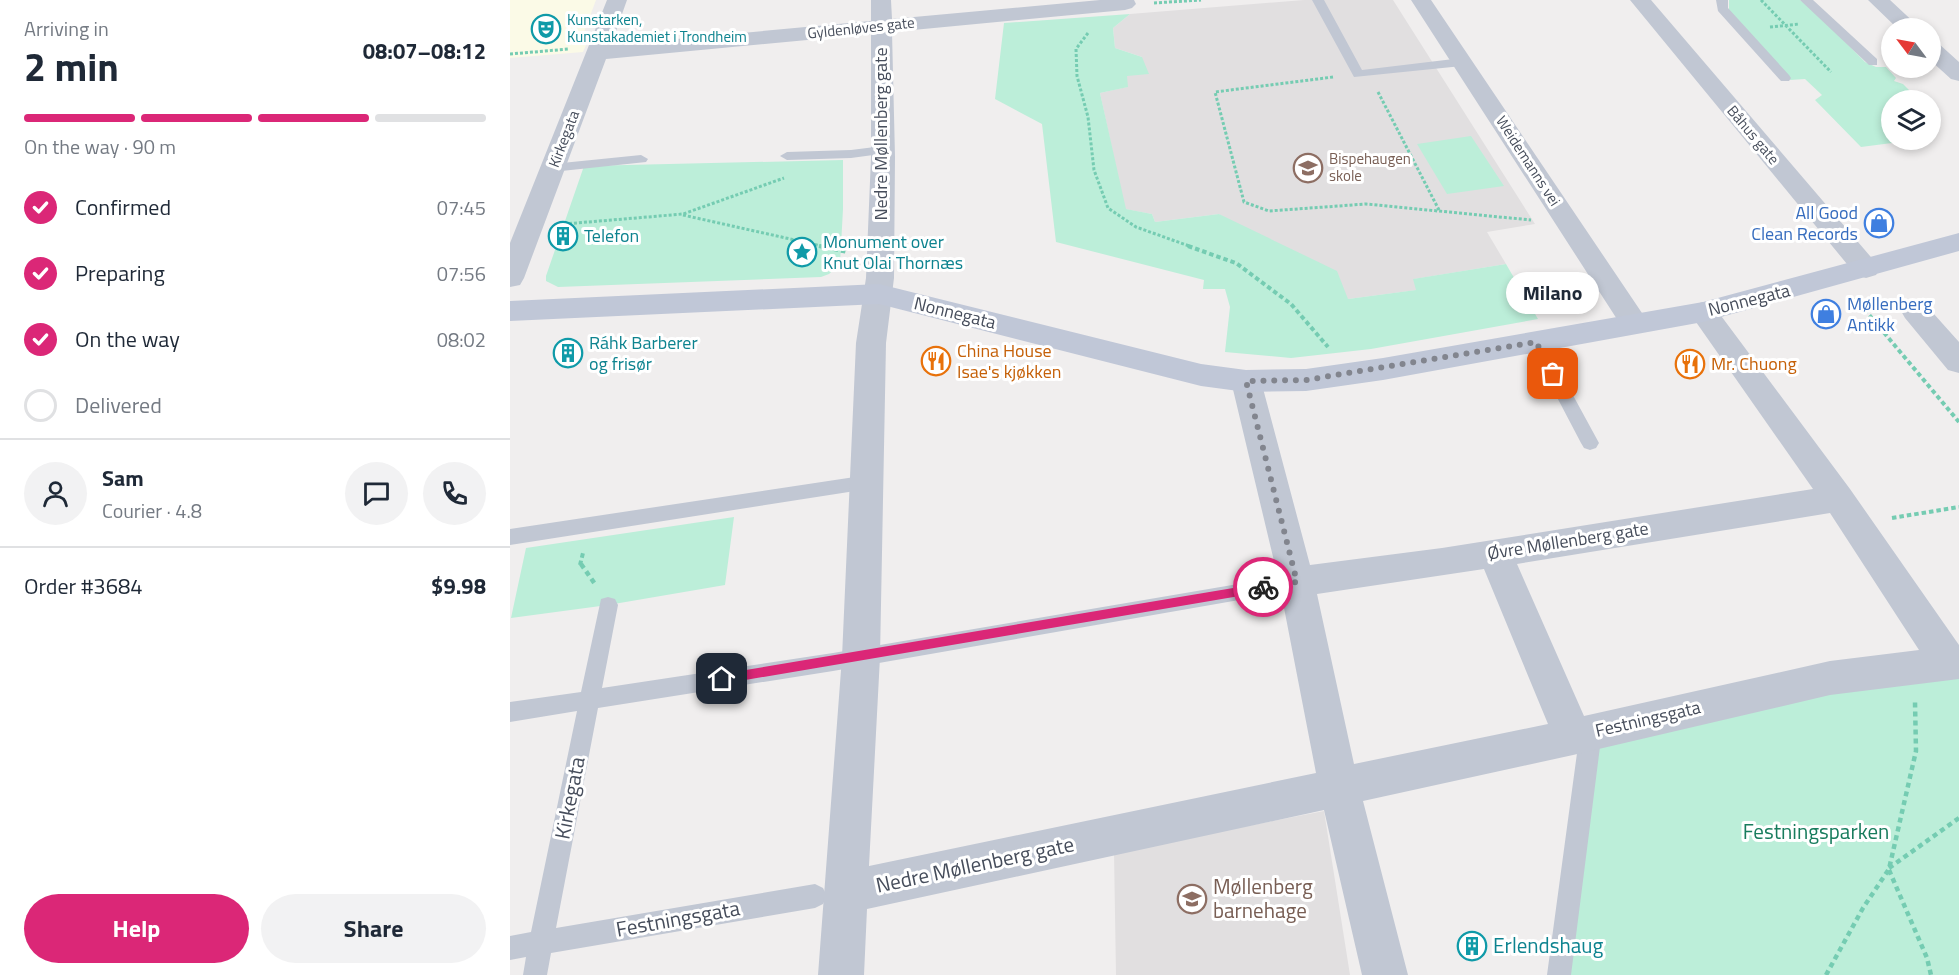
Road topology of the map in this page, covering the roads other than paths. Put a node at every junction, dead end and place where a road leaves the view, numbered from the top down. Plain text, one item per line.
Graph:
1 (616, 0) edge
2 (881, 0) edge
3 (1318, 0) edge
4 (1421, 0) edge
5 (1640, 0) edge
6 (1722, 0) edge
7 (1806, 0) edge
8 (1878, 0) edge
9 (1124, 2) edge
10 (1898, 18) edge
11 (880, 27) junction
12 (597, 53) junction
13 (1941, 58) edge
14 (1462, 62) junction
15 (1873, 62) dead end
16 (1959, 74) edge
17 (1785, 78) dead end
18 (883, 150) junction
19 (786, 156) dead end
20 (641, 159) dead end
21 (552, 168) junction
22 (1959, 242) edge
23 (1866, 269) junction
24 (510, 278) edge
25 (879, 294) junction
26 (510, 311) edge
27 (1914, 311) dead end
28 (1704, 312) junction
29 (1634, 323) junction
30 (1536, 342) junction
31 (1959, 362) edge
32 (1246, 381) junction
33 (1590, 442) dead end
34 (868, 482) junction
35 (1846, 511) junction
36 (510, 537) edge
37 (1495, 553) junction
38 (1297, 582) junction
39 (608, 605) road end
40 (861, 657) junction
41 (1941, 664) edge
42 (589, 700) junction
43 (510, 712) edge
44 (1582, 734) junction
45 (1339, 787) junction
46 (832, 894) junction
47 (542, 942) junction
48 (510, 948) edge
49 (535, 975) edge
50 (841, 975) edge
51 (1385, 975) edge
52 (1559, 975) edge

1 - 12 street, Kirkegata
2 - 11 street, Nedre Møllenberg gate
3 - 14 lane
4 - 14 street, Weidemanns vei
5 - 23 street, Båhus gate
6 - 17 lane
7 - 15 lane
8 - 10 street
9 - 11 street, Gyldenløves gate
11 - 12 street, Gyldenløves gate
11 - 18 street, Nedre Møllenberg gate
12 - 21 street, Kirkegata
13 - 16 street
14 - 29 street, Weidemanns vei
18 - 19 lane
18 - 25 street, Nedre Møllenberg gate
20 - 21 lane
21 - 24 street, Kirkegata
22 - 23 street, Nonnegata
23 - 28 street, Nonnegata
25 - 26 street, Nonnegata
25 - 32 street, Nonnegata
25 - 34 street, Nedre Møllenberg gate
27 - 31 street
28 - 29 street, Nonnegata
28 - 35 street
29 - 30 street, Nonnegata
30 - 32 street, Nonnegata
30 - 33 lane
32 - 38 street
34 - 36 lane
34 - 40 street, Nedre Møllenberg gate
35 - 37 street, Øvre Møllenberg gate
35 - 41 street
37 - 38 street, Øvre Møllenberg gate
37 - 44 street
38 - 40 lane
38 - 45 street
39 - 42 lane, Kirkegata
40 - 42 lane
40 - 46 street, Nedre Møllenberg gate
41 - 44 street, Festningsgata
42 - 43 lane
42 - 47 lane, Kirkegata
44 - 45 street, Festningsgata
44 - 52 lane
45 - 46 street, Nedre Møllenberg gate
45 - 51 street
46 - 47 lane, Festningsgata
46 - 50 street, Nedre Møllenberg gate
47 - 48 lane
47 - 49 lane, Kirkegata

